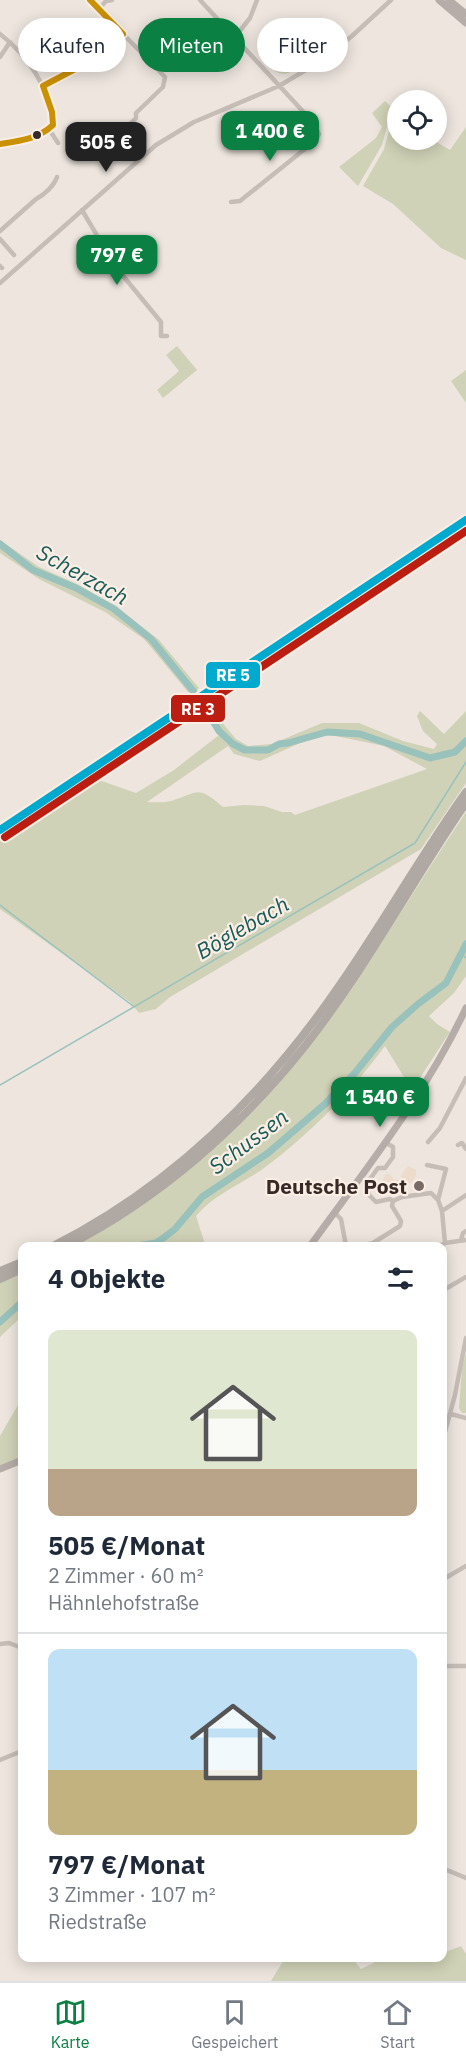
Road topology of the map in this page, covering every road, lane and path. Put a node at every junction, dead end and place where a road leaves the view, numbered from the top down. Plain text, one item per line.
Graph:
1 (90, 0) edge
2 (112, 0) edge
3 (200, 0) edge
4 (257, 0) edge
5 (391, 0) edge
6 (439, 0) edge
7 (449, 0) edge
8 (99, 9) junction
9 (466, 14) edge
10 (108, 18) edge
11 (217, 18) edge
12 (466, 23) edge
13 (245, 25) edge
14 (0, 34) edge
15 (126, 36) edge
16 (10, 42) junction
17 (245, 49) edge
18 (0, 57) edge
19 (70, 72) edge
20 (43, 86) junction
21 (279, 86) junction
22 (49, 129) junction
23 (58, 143) dead end
24 (0, 144) edge
25 (88, 157) dead end
26 (57, 177) dead end
27 (231, 202) dead end
28 (82, 210) junction
29 (0, 231) edge
30 (0, 239) edge
31 (14, 255) dead end
32 (0, 283) edge
33 (167, 336) dead end
34 (466, 792) edge
35 (466, 803) edge
36 (466, 1008) edge
37 (464, 1019) edge
38 (466, 1078) edge
39 (385, 1142) junction
40 (428, 1142) dead end
41 (458, 1145) dead end
42 (466, 1149) edge
43 (427, 1165) dead end
44 (466, 1195) edge
45 (438, 1200) junction
46 (393, 1201) junction
47 (442, 1211) junction
48 (334, 1213) junction
49 (466, 1231) edge
50 (464, 1240) edge
51 (60, 1242) edge
52 (74, 1242) edge
53 (313, 1242) edge
54 (345, 1242) edge
55 (375, 1242) edge
56 (445, 1242) edge
57 (447, 1243) edge
58 (18, 1264) edge
59 (0, 1271) edge
60 (18, 1271) edge
61 (466, 1276) edge
62 (0, 1279) edge
63 (447, 1288) edge
64 (466, 1338) edge
65 (451, 1414) junction
66 (466, 1418) edge
67 (447, 1427) edge
68 (18, 1462) edge
69 (0, 1469) edge
70 (466, 1566) edge
71 (447, 1577) edge
72 (0, 1644) edge
73 (18, 1646) edge
74 (447, 1666) edge
75 (466, 1666) edge
76 (18, 1753) edge
77 (0, 1760) edge
78 (447, 1870) edge
79 (466, 1878) edge

1 - 8 street
2 - 8 street
3 - 11 street
4 - 13 street
5 - 21 street
6 - 12 main road
7 - 9 main road
8 - 10 street
14 - 16 street
15 - 25 street
16 - 18 street
16 - 20 street
17 - 21 street
19 - 20 street
20 - 22 street
21 - 27 street
21 - 28 street
22 - 23 street
22 - 24 street
26 - 29 street
28 - 32 street
28 - 33 street
30 - 31 street
34 - 51 highway
35 - 52 highway
36 - 37 main road
37 - 39 main road
38 - 40 street
39 - 46 street
39 - 48 main road
41 - 42 street
43 - 45 street
44 - 47 street
45 - 46 street
45 - 47 street
46 - 55 street
47 - 56 street
48 - 53 main road
48 - 54 street
49 - 50 street
50 - 57 street
58 - 59 highway
60 - 62 highway
61 - 63 street
64 - 65 street
65 - 66 street
65 - 67 street
68 - 69 main road
70 - 71 street
72 - 73 street
74 - 75 street
76 - 77 street
78 - 79 street

